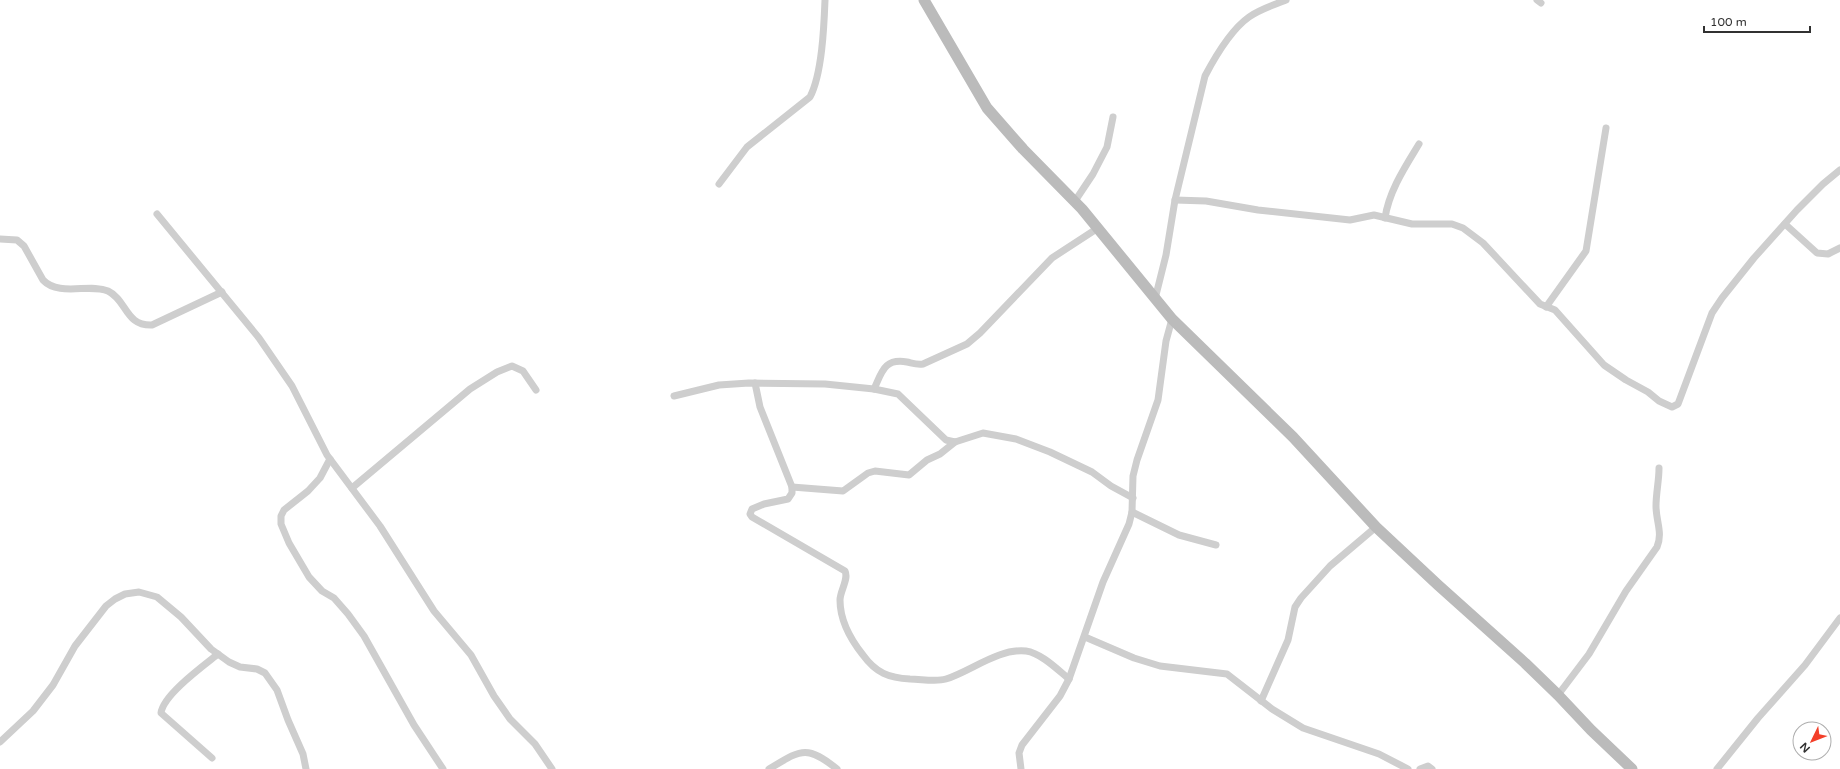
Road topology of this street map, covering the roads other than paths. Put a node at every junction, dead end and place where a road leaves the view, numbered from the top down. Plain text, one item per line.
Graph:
1 (825, 0) edge
2 (924, 0) edge
3 (1286, 0) edge
4 (1113, 117) dead end
5 (1606, 128) dead end
6 (1419, 144) dead end
7 (1840, 170) edge
8 (719, 184) dead end
9 (1175, 200) junction
10 (1075, 201) junction
11 (157, 214) dead end
12 (1385, 218) junction
13 (1785, 224) junction
14 (1098, 228) junction
15 (0, 239) edge
16 (1840, 248) edge
17 (222, 292) junction
18 (1155, 299) junction
19 (1546, 307) junction
20 (1172, 319) junction
21 (755, 383) junction
22 (874, 389) junction
23 (536, 390) dead end
24 (674, 396) dead end
25 (955, 442) junction
26 (330, 459) junction
27 (1659, 468) dead end
28 (792, 486) junction
29 (352, 488) junction
30 (1133, 498) junction
31 (1132, 512) junction
32 (1376, 527) junction
33 (1216, 546) dead end
34 (1840, 618) edge
35 (1085, 637) junction
36 (218, 654) junction
37 (1069, 679) junction
38 (1558, 695) junction
39 (1261, 701) junction
40 (0, 742) edge
41 (212, 758) dead end
42 (306, 769) edge
43 (443, 769) edge
44 (552, 769) edge
45 (769, 769) edge
46 (836, 769) edge
47 (1021, 769) edge
48 (1408, 769) edge
49 (1420, 769) edge
50 (1432, 769) edge
51 (1632, 769) edge
52 (1717, 769) edge

1 - 8 street
2 - 10 main road
3 - 9 street
4 - 10 street
5 - 19 street
6 - 12 street
7 - 13 street
9 - 12 street
9 - 18 street
10 - 14 main road
11 - 17 street
12 - 19 street
13 - 16 street
13 - 19 street
14 - 18 main road
14 - 22 street
15 - 17 street
17 - 26 street
18 - 20 main road
20 - 30 street
20 - 32 main road
21 - 22 street
21 - 24 street
21 - 28 street
22 - 25 street
23 - 29 street
25 - 28 street
25 - 30 street
26 - 29 street
26 - 43 street
27 - 38 street
28 - 37 street
29 - 44 street
30 - 31 street
31 - 33 street
31 - 35 street
32 - 38 main road
32 - 39 street
34 - 52 street
35 - 37 street
35 - 39 street
36 - 40 street
36 - 41 street
36 - 42 street
37 - 47 street
38 - 51 main road
39 - 48 street
45 - 46 street
49 - 50 street

